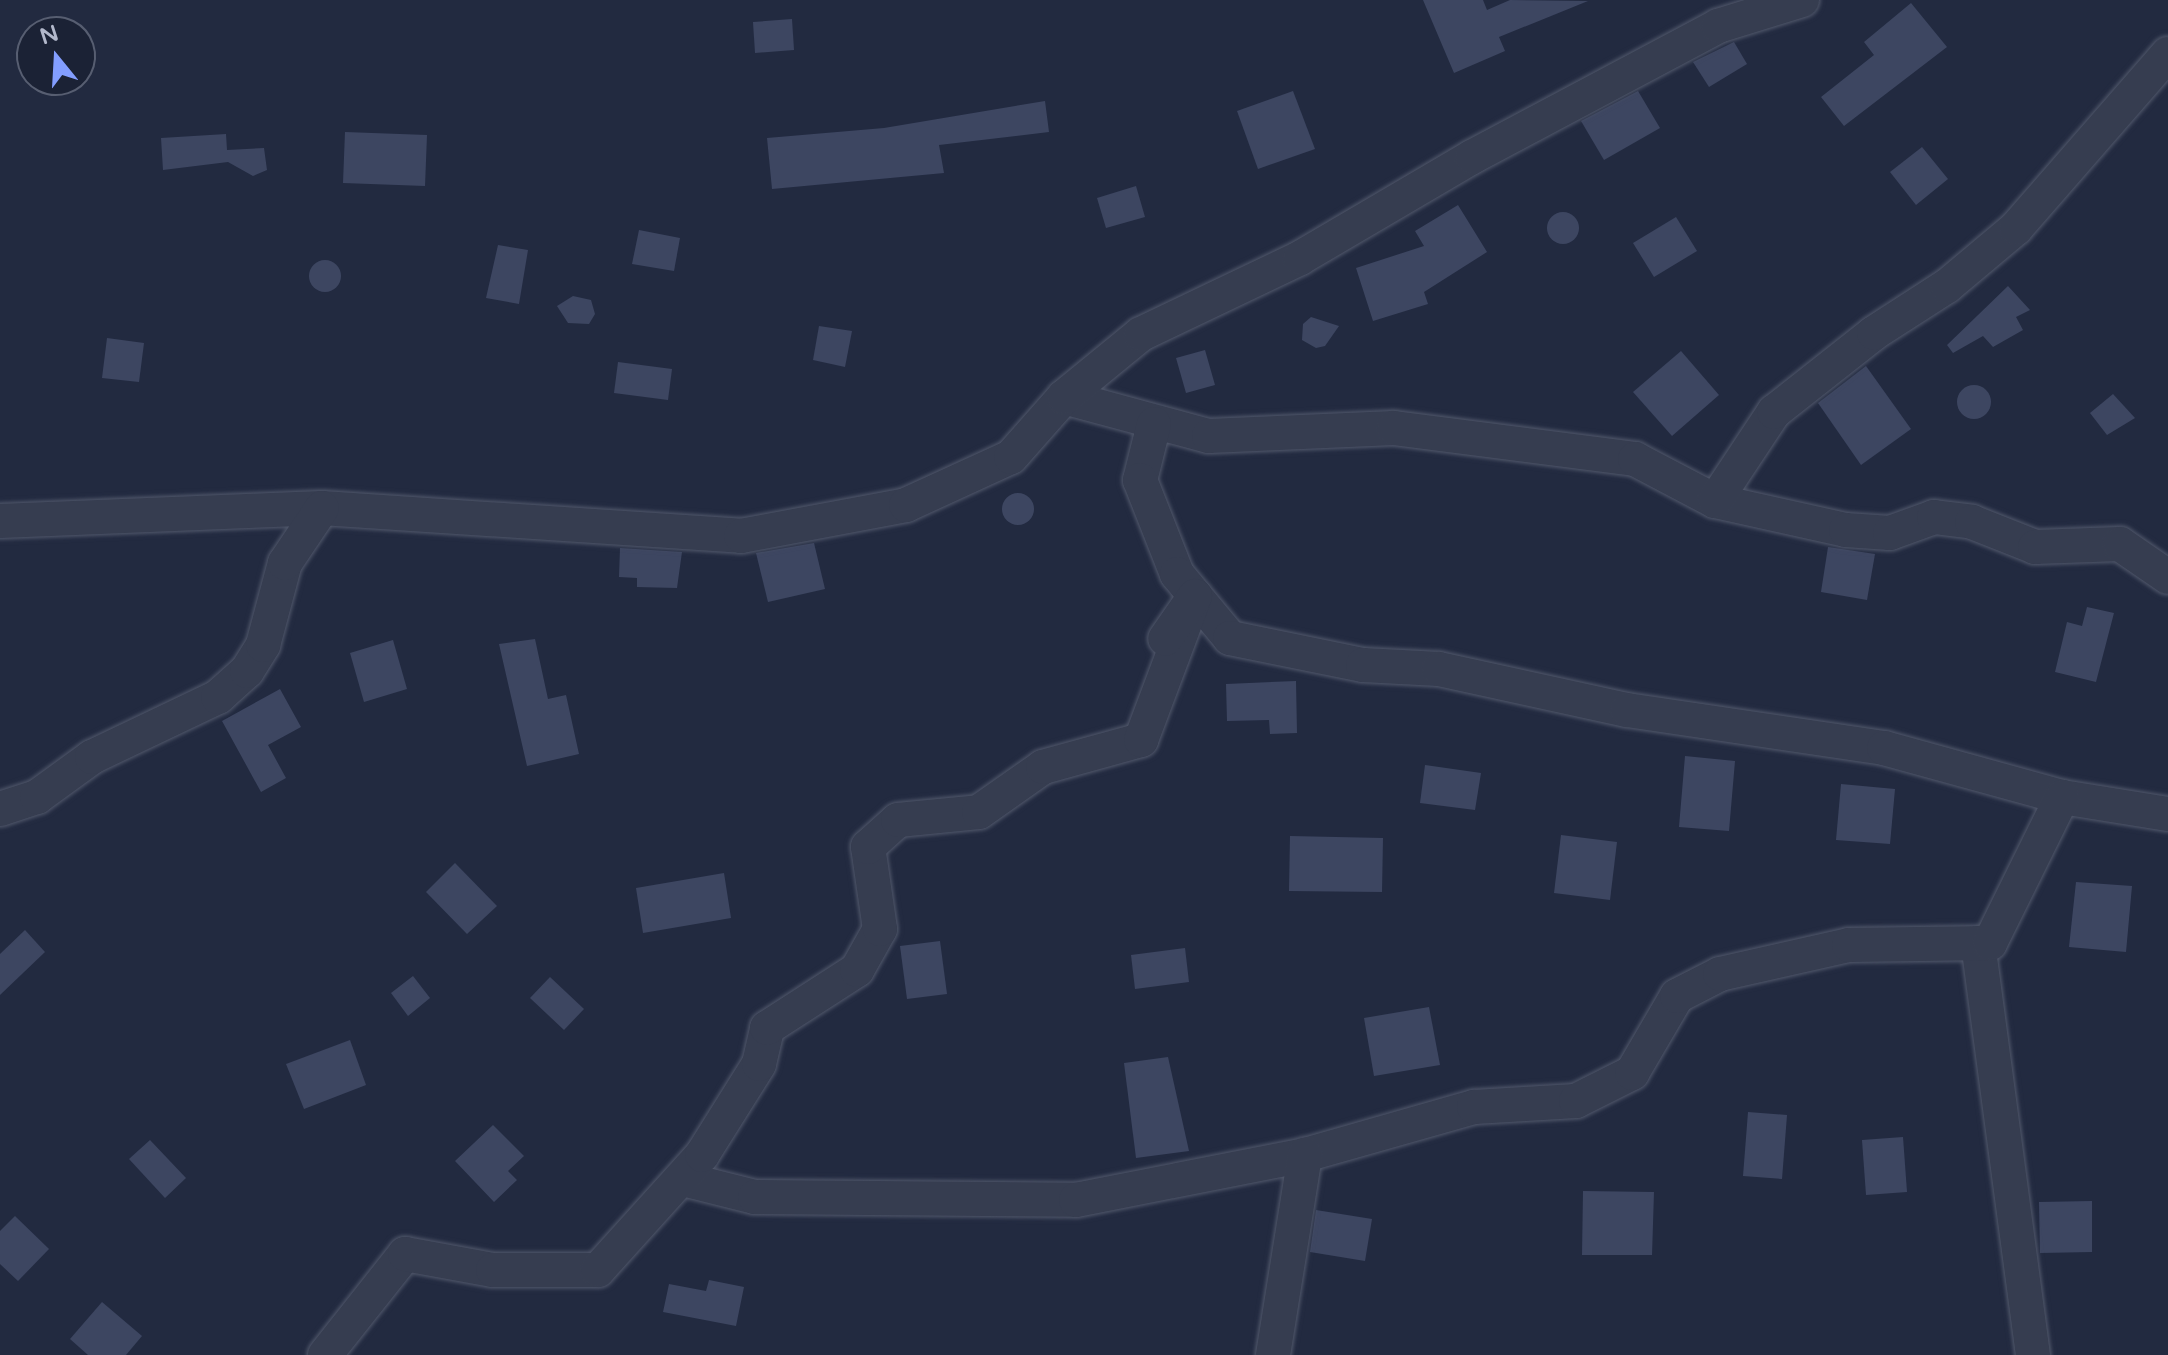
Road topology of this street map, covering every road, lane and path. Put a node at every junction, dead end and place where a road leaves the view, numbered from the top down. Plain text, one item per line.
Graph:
1 (1802, 0) edge
2 (2168, 54) edge
3 (1064, 397) junction
4 (1154, 424) junction
5 (1715, 501) junction
6 (322, 508) junction
7 (0, 521) edge
8 (2168, 577) edge
9 (1195, 596) junction
10 (1165, 639) dead end
11 (2062, 797) junction
12 (0, 809) edge
13 (2168, 814) edge
14 (1978, 943) junction
15 (1305, 1155) junction
16 (683, 1179) junction
17 (325, 1355) edge
18 (1273, 1355) edge
19 (2033, 1355) edge

1 - 3 street
2 - 5 street
3 - 4 street
3 - 6 street
4 - 5 street
4 - 9 street
5 - 8 street
6 - 7 street
6 - 12 street
9 - 10 street
9 - 11 street
9 - 16 street
11 - 13 street
11 - 14 street
14 - 15 street
14 - 19 street
15 - 16 street
15 - 18 street
16 - 17 street

